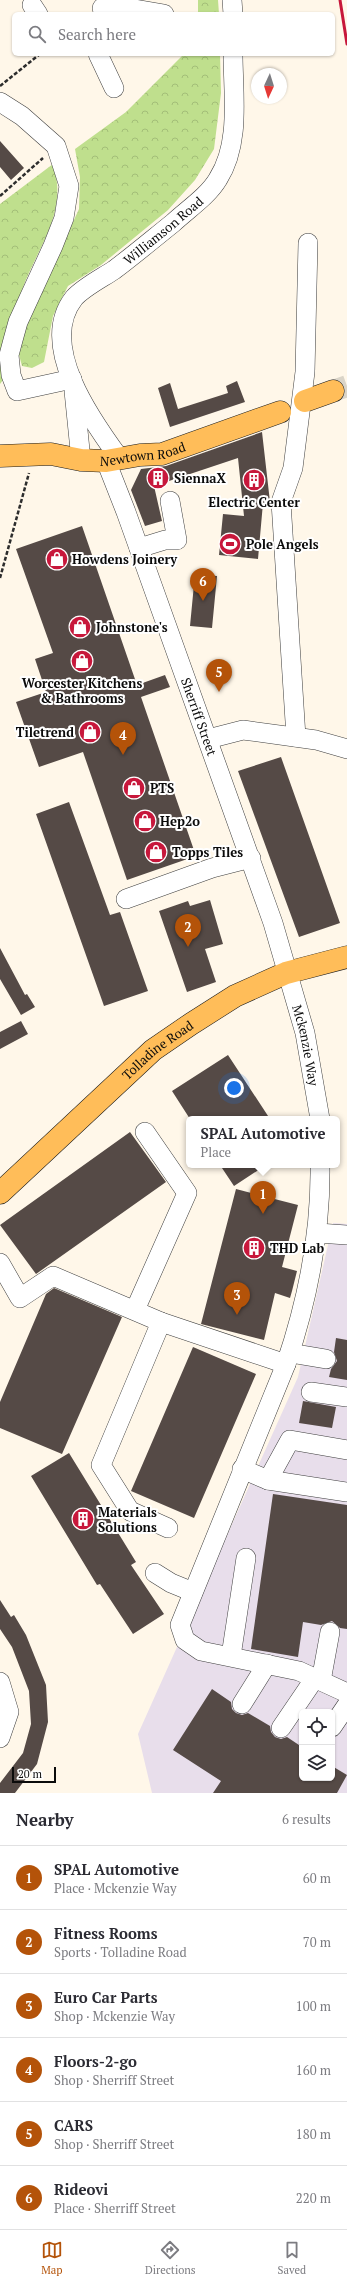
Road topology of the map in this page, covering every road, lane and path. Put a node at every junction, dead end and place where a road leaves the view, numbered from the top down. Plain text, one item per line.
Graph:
1 (232, 0) edge
2 (102, 7) edge
3 (152, 12) edge
4 (233, 12) edge
5 (38, 56) edge
6 (99, 56) edge
7 (233, 56) edge
8 (0, 86) edge
9 (114, 88) dead end
10 (0, 102) edge
11 (56, 146) junction
12 (0, 196) edge
13 (308, 243) dead end
14 (73, 381) junction
15 (333, 390) tunnel mouth
16 (305, 401) dead end
17 (280, 412) dead end
18 (32, 453) junction
19 (0, 456) edge
20 (81, 460) junction
21 (113, 460) junction
22 (170, 501) dead end
23 (139, 548) junction
24 (0, 578) edge
25 (296, 737) junction
26 (208, 739) junction
27 (347, 749) edge
28 (251, 858) junction
29 (126, 899) dead end
30 (347, 957) edge
31 (286, 973) junction
32 (319, 1116) edge
33 (145, 1132) dead end
34 (320, 1168) edge
35 (0, 1193) edge
36 (318, 1233) junction
37 (347, 1235) edge
38 (0, 1263) edge
39 (135, 1310) junction
40 (161, 1322) junction
41 (288, 1358) junction
42 (326, 1359) dead end
43 (312, 1392) dead end
44 (347, 1397) edge
45 (347, 1450) edge
46 (242, 1469) junction
47 (268, 1480) junction
48 (347, 1492) edge
49 (168, 1528) dead end
50 (246, 1558) dead end
51 (155, 1573) dead end
52 (193, 1592) junction
53 (330, 1632) dead end
54 (231, 1656) junction
55 (267, 1664) junction
56 (318, 1680) junction
57 (0, 1682) edge
58 (347, 1693) edge
59 (242, 1704) dead end
60 (347, 1705) edge
61 (335, 1723) edge
62 (281, 1728) dead end
63 (0, 1738) edge

1 - 4 street
2 - 3 street
5 - 8 path
6 - 9 street
7 - 14 street, Williamson Road
10 - 11 street
11 - 12 path
11 - 14 street
13 - 25 street
14 - 20 street, Williamson Road
14 - 21 street, Williamson Road
15 - 16 main road
17 - 21 main road, Newtown Road
18 - 19 main road, Newtown Road
18 - 20 main road, Newtown Road
18 - 24 path
20 - 21 main road, Newtown Road
21 - 23 street, Sherriff Street
22 - 23 street
23 - 26 street, Sherriff Street
25 - 26 street
25 - 27 street
26 - 28 street, Sherriff Street
28 - 29 street
28 - 31 street, Sherriff Street
30 - 31 main road, Tolladine Road
31 - 32 street, Mckenzie Way
31 - 35 main road, Tolladine Road
33 - 39 street
34 - 36 street
36 - 37 street
36 - 41 street
38 - 39 street
39 - 40 street
40 - 41 street
40 - 49 street
41 - 42 street
41 - 46 street
43 - 44 street
45 - 47 street
46 - 47 street
46 - 52 street
47 - 48 street
50 - 54 street
51 - 52 street
52 - 54 street
53 - 56 street
54 - 55 street
55 - 56 street
55 - 59 street
56 - 58 street
56 - 62 street
57 - 63 street
60 - 61 street

